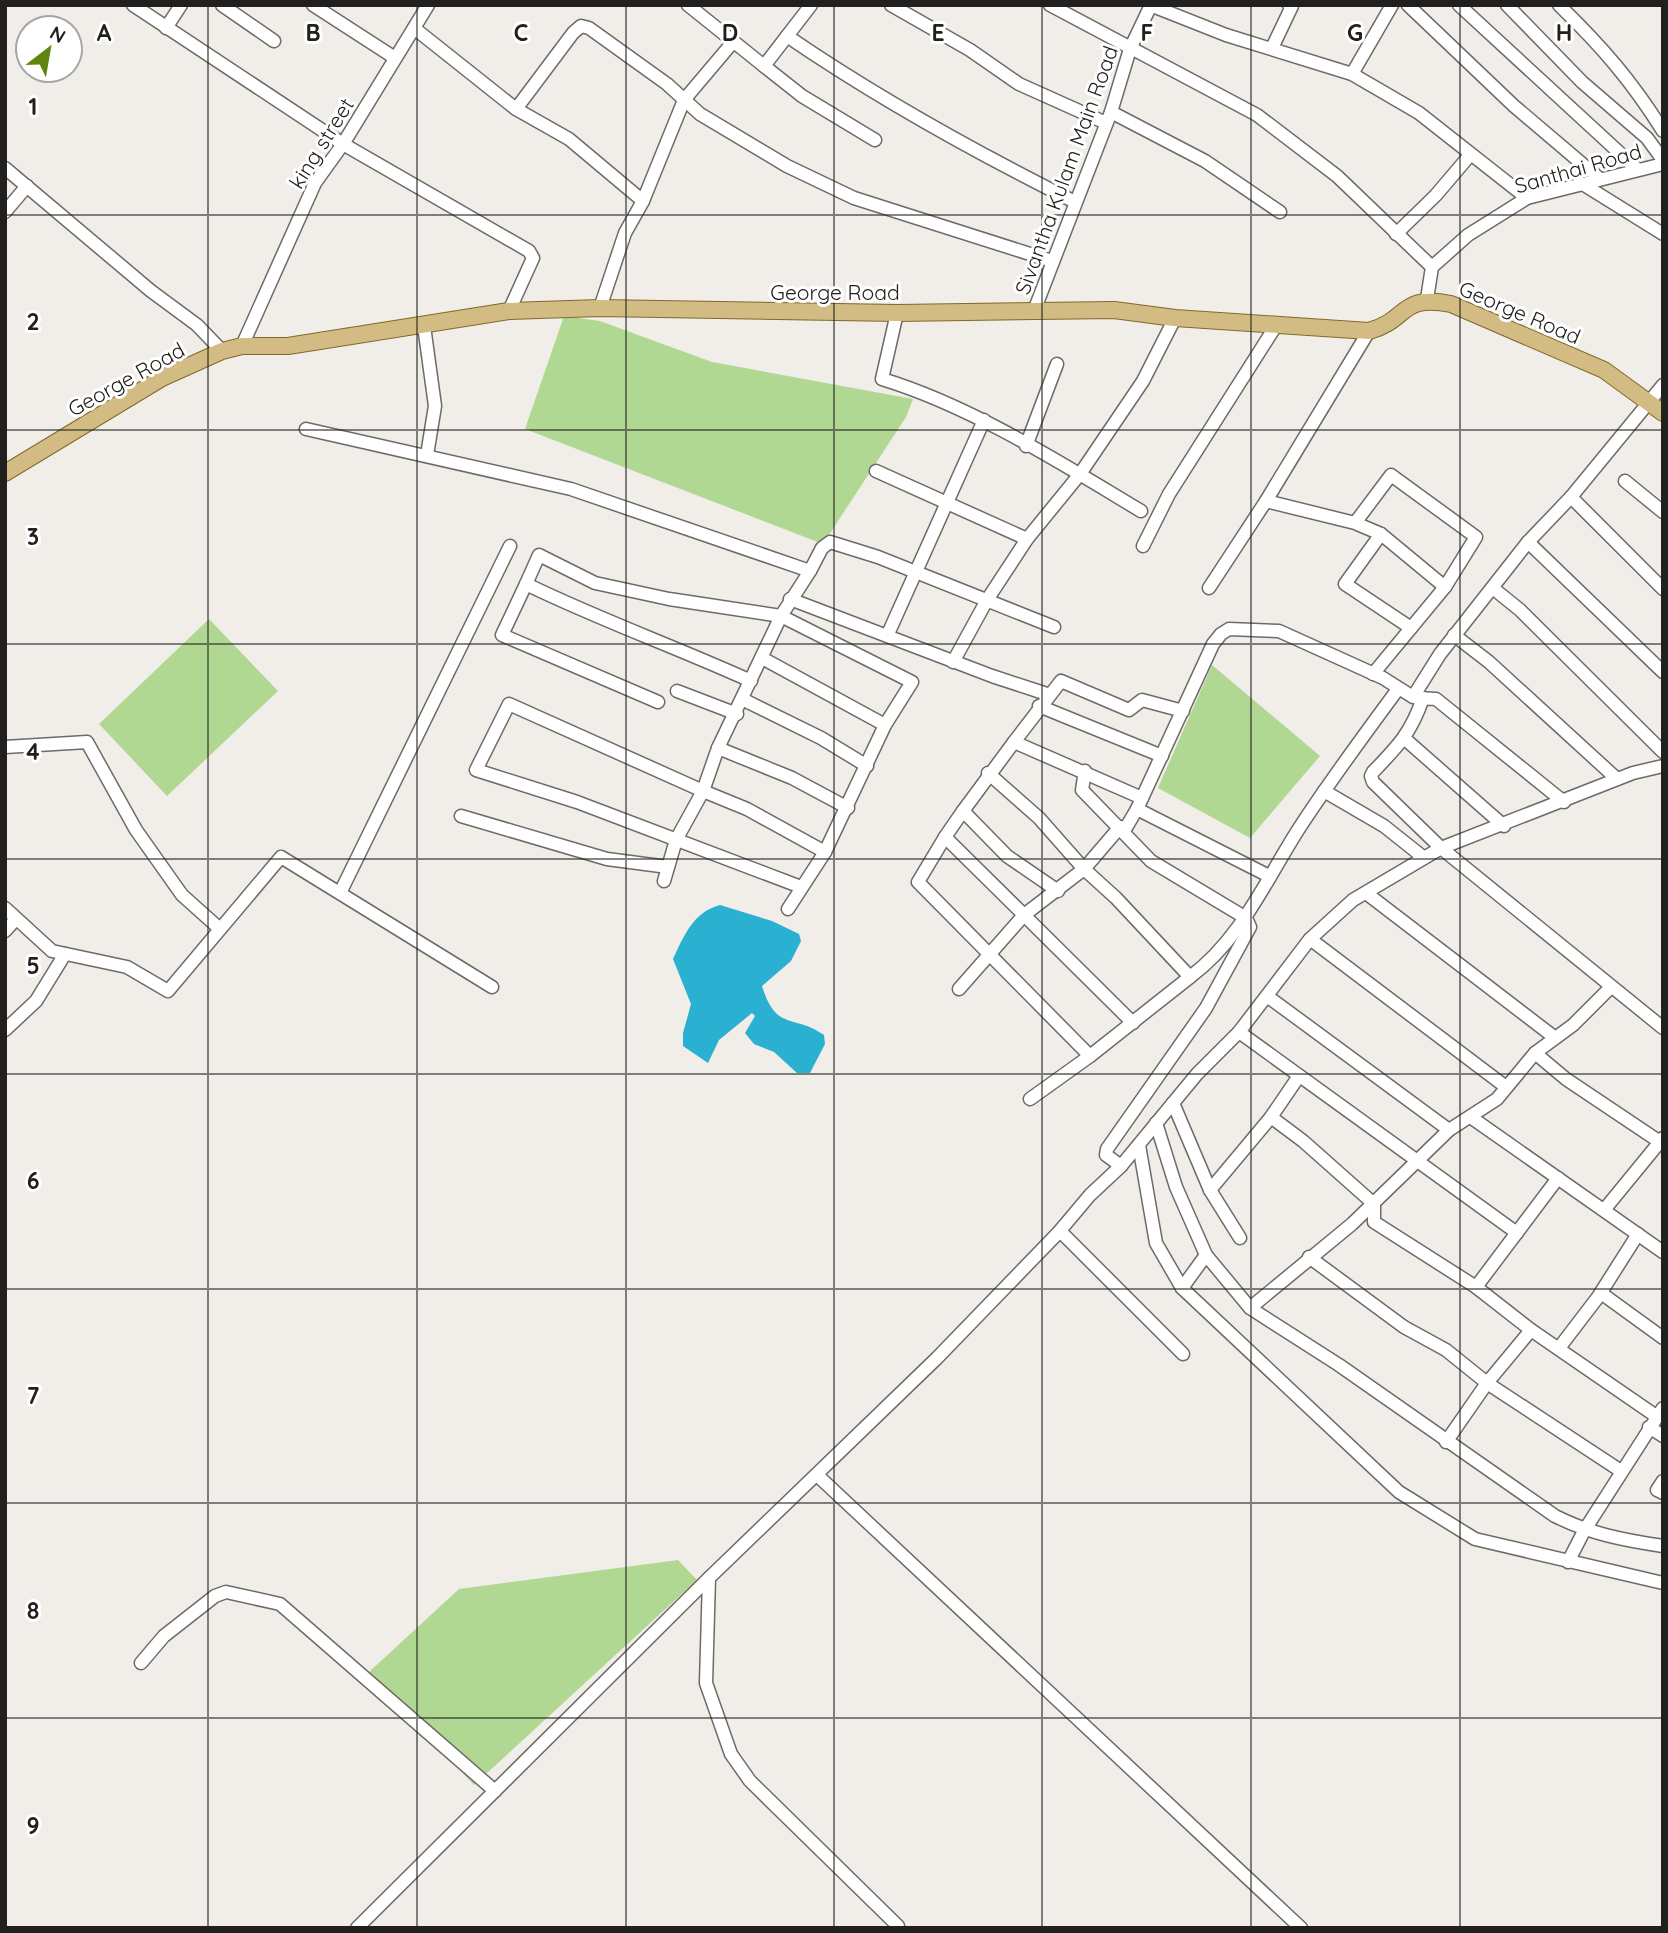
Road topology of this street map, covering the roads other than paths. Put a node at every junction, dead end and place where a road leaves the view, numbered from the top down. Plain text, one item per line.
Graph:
1 (133, 5) edge
2 (181, 5) edge
3 (222, 5) edge
4 (313, 5) edge
5 (428, 5) edge
6 (688, 5) edge
7 (811, 5) edge
8 (891, 5) edge
9 (1051, 5) edge
10 (1151, 5) edge
11 (1392, 5) edge
12 (1408, 5) edge
13 (1460, 5) edge
14 (1507, 5) edge
15 (1559, 5) edge
16 (1291, 6) edge
17 (166, 28) junction
18 (414, 28) junction
19 (787, 36) junction
20 (274, 41) dead end
21 (733, 42) junction
22 (1272, 48) junction
23 (1130, 49) junction
24 (395, 58) junction
25 (764, 66) junction
26 (1352, 74) junction
27 (684, 100) junction
28 (516, 109) junction
29 (1109, 118) junction
30 (1663, 131) edge
31 (875, 140) dead end
32 (343, 144) junction
33 (1470, 155) junction
34 (1663, 162) edge
35 (5, 168) edge
36 (1636, 168) junction
37 (1600, 179) junction
38 (1581, 183) junction
39 (27, 186) junction
40 (1527, 198) junction
41 (643, 201) junction
42 (1075, 202) junction
43 (5, 212) edge
44 (1280, 212) dead end
45 (1396, 234) junction
46 (1663, 234) edge
47 (1052, 261) junction
48 (1432, 267) junction
49 (1427, 299) junction
50 (600, 308) junction
51 (1034, 310) junction
52 (509, 311) junction
53 (897, 313) junction
54 (1175, 318) junction
55 (1277, 324) junction
56 (424, 326) junction
57 (1369, 331) junction
58 (242, 346) junction
59 (222, 351) junction
60 (1057, 364) dead end
61 (1663, 385) edge
62 (1648, 400) junction
63 (1663, 413) edge
64 (984, 421) junction
65 (306, 429) dead end
66 (1026, 446) junction
67 (428, 455) junction
68 (876, 471) dead end
69 (5, 474) edge
70 (1080, 474) junction
71 (1625, 481) dead end
72 (1571, 497) junction
73 (1266, 501) junction
74 (948, 503) junction
75 (1141, 510) dead end
76 (1663, 512) edge
77 (1355, 523) junction
78 (1381, 534) junction
79 (1027, 539) junction
80 (1528, 542) junction
81 (1143, 546) dead end
82 (510, 547) dead end
83 (810, 571) junction
84 (917, 573) junction
85 (526, 584) junction
86 (1445, 587) junction
87 (1209, 588) dead end
88 (1494, 589) junction
89 (1663, 589) edge
90 (790, 599) junction
91 (987, 600) junction
92 (781, 616) junction
93 (1054, 627) dead end
94 (1412, 628) junction
95 (888, 634) junction
96 (1454, 635) junction
97 (762, 658) junction
98 (953, 662) junction
99 (1663, 672) edge
100 (1373, 674) junction
101 (751, 681) junction
102 (1398, 689) junction
103 (677, 691) dead end
104 (1050, 695) junction
105 (1418, 698) junction
106 (744, 700) junction
107 (658, 702) dead end
108 (1039, 706) junction
109 (1183, 711) junction
110 (737, 714) junction
111 (885, 725) junction
112 (1405, 739) junction
113 (1014, 742) junction
114 (5, 747) edge
115 (718, 748) junction
116 (1663, 752) edge
117 (1162, 757) junction
118 (867, 766) junction
119 (1663, 766) edge
120 (1085, 771) junction
121 (988, 773) junction
122 (1617, 779) junction
123 (704, 791) junction
124 (1324, 792) junction
125 (1564, 802) junction
126 (1139, 804) junction
127 (1398, 805) junction
128 (848, 808) junction
129 (963, 811) junction
130 (461, 816) dead end
131 (1384, 826) junction
132 (1504, 826) junction
133 (1122, 829) junction
134 (945, 837) junction
135 (676, 840) junction
136 (1441, 848) junction
137 (825, 852) junction
138 (1423, 858) junction
139 (668, 867) junction
140 (1084, 869) junction
141 (1269, 876) junction
142 (664, 881) dead end
143 (801, 887) junction
144 (1058, 891) junction
145 (340, 893) junction
146 (1366, 893) junction
147 (5, 908) edge
148 (788, 909) dead end
149 (1024, 915) junction
150 (1246, 918) junction
151 (16, 919) junction
152 (220, 929) junction
153 (5, 931) edge
154 (1310, 939) junction
155 (65, 954) junction
156 (992, 955) junction
157 (1191, 977) junction
158 (492, 987) dead end
159 (1610, 988) junction
160 (960, 989) dead end
161 (1266, 996) junction
162 (1133, 1023) junction
163 (1663, 1028) edge
164 (5, 1030) edge
165 (1239, 1032) junction
166 (1553, 1037) junction
167 (1535, 1054) junction
168 (1090, 1056) junction
169 (1299, 1076) junction
170 (1506, 1087) junction
171 (1030, 1098) dead end
172 (1172, 1103) junction
173 (1271, 1117) junction
174 (1472, 1118) junction
175 (1156, 1123) junction
176 (1449, 1130) junction
177 (1662, 1141) edge
178 (1139, 1145) junction
179 (1419, 1160) junction
180 (1121, 1166) junction
181 (1558, 1178) junction
182 (1210, 1190) junction
183 (1374, 1204) junction
184 (1604, 1210) junction
185 (1060, 1231) junction
186 (1517, 1233) junction
187 (1638, 1234) junction
188 (1240, 1238) dead end
189 (1663, 1252) edge
190 (1206, 1255) junction
191 (1309, 1257) junction
192 (1476, 1287) junction
193 (1182, 1288) junction
194 (1601, 1293) junction
195 (1250, 1308) junction
196 (1531, 1330) junction
197 (1663, 1338) edge
198 (1559, 1348) junction
199 (1183, 1354) dead end
200 (1487, 1383) junction
201 (1656, 1417) edge
202 (1663, 1436) edge
203 (1446, 1442) junction
204 (1621, 1471) junction
205 (817, 1475) junction
206 (1663, 1480) edge
207 (1663, 1493) edge
208 (1584, 1531) junction
209 (1663, 1546) edge
210 (1568, 1562) junction
211 (709, 1578) junction
212 (1663, 1583) edge
213 (141, 1663) dead end
214 (495, 1791) junction
215 (898, 1926) edge
216 (358, 1928) edge
217 (1301, 1928) edge

1 - 17 street
2 - 17 street
3 - 20 street
4 - 24 street
5 - 18 street, king street
6 - 21 street
7 - 19 street
8 - 29 street
9 - 23 street
10 - 22 street
10 - 23 street, Sivantha Kulam Main Road
11 - 26 street
12 - 37 street
13 - 36 street
14 - 34 street
15 - 30 street
16 - 22 street
17 - 32 street
18 - 24 street, king street
18 - 28 street
19 - 25 street
19 - 42 street
21 - 25 street
21 - 27 street
22 - 26 street
23 - 29 street, Sivantha Kulam Main Road
23 - 45 street
24 - 32 street, king street
25 - 31 street
26 - 33 street
27 - 28 street
27 - 41 street
27 - 47 street
28 - 41 street
29 - 42 street, Sivantha Kulam Main Road
29 - 44 street
32 - 52 street
32 - 58 street, king street
33 - 40 street
33 - 45 street
34 - 36 street, Santhai Road
35 - 39 street
36 - 37 street, Santhai Road
37 - 38 street, Santhai Road
38 - 40 street, Santhai Road
38 - 46 street
39 - 43 street
39 - 59 street
40 - 48 street, Santhai Road
41 - 50 street
42 - 47 street, Sivantha Kulam Main Road
45 - 48 street
47 - 51 street, Sivantha Kulam Main Road
48 - 49 street
49 - 57 main road, George Road
49 - 62 main road, George Road
50 - 52 main road, George Road
50 - 53 main road, George Road
51 - 53 main road, George Road
51 - 54 main road, George Road
52 - 56 main road, George Road
53 - 64 street
54 - 55 main road, George Road
54 - 70 street
55 - 57 main road, George Road
55 - 81 street
56 - 58 main road, George Road
56 - 67 street
57 - 73 street
58 - 59 main road, George Road
59 - 69 main road, George Road
60 - 66 street
61 - 62 street
62 - 63 main road, George Road
62 - 72 street
64 - 66 street
64 - 74 street
65 - 67 street
66 - 70 street
67 - 83 street
68 - 74 street
70 - 75 street
70 - 79 street
71 - 76 street
72 - 80 street
72 - 89 street
73 - 77 street
73 - 87 street
74 - 79 street
74 - 84 street
77 - 78 street
77 - 86 street
78 - 86 street
78 - 94 street
79 - 91 street
80 - 88 street
80 - 99 street
82 - 145 street
83 - 84 street
83 - 90 street
84 - 91 street
84 - 95 street
85 - 92 street
85 - 101 street
85 - 107 street
86 - 94 street
88 - 96 street
88 - 116 street
90 - 92 street
90 - 95 street
91 - 93 street
91 - 98 street
92 - 97 street
92 - 111 street
94 - 100 street
95 - 98 street
96 - 105 street
96 - 122 street
97 - 101 street
97 - 111 street
98 - 104 street
100 - 102 street
100 - 109 street
101 - 106 street
102 - 105 street
102 - 124 street
103 - 110 street
104 - 108 street
104 - 109 street
105 - 112 street
105 - 125 street
106 - 110 street
106 - 118 street
108 - 113 street
108 - 117 street
109 - 117 street
110 - 115 street
111 - 118 street
112 - 127 street
112 - 132 street
113 - 120 street
113 - 121 street
114 - 152 street
115 - 123 street
115 - 128 street
117 - 126 street
118 - 128 street
119 - 122 street
120 - 126 street
120 - 133 street
121 - 129 street
121 - 140 street
122 - 125 street
123 - 135 street
123 - 135 street
123 - 137 street
124 - 131 street
124 - 141 street
125 - 132 street
126 - 133 street
126 - 141 street
127 - 131 street
127 - 136 street
128 - 137 street
129 - 134 street
129 - 144 street
130 - 139 street
131 - 138 street
132 - 136 street
133 - 140 street
133 - 150 street
134 - 149 street
134 - 156 street
135 - 139 street
135 - 143 street
136 - 138 street
136 - 159 street
137 - 143 street
138 - 146 street
139 - 142 street
140 - 144 street
140 - 157 street
141 - 150 street
143 - 148 street
144 - 149 street
145 - 152 street
145 - 158 street
146 - 154 street
146 - 166 street
147 - 151 street
149 - 156 street
149 - 162 street
150 - 157 street
150 - 180 street
151 - 153 street
151 - 155 street
152 - 155 street
154 - 161 street
154 - 170 street
155 - 164 street
156 - 160 street
156 - 168 street
157 - 162 street
159 - 163 street
159 - 166 street
161 - 165 street
161 - 176 street
162 - 168 street
165 - 169 street
165 - 172 street
166 - 167 street
167 - 170 street
167 - 177 street
168 - 171 street
169 - 173 street
169 - 179 street
170 - 174 street
172 - 175 street
172 - 182 street
173 - 182 street
173 - 183 street
174 - 176 street
174 - 181 street
175 - 178 street
175 - 190 street
176 - 179 street
177 - 184 street
178 - 180 street
178 - 193 street
179 - 183 street
179 - 186 street
180 - 185 street
181 - 184 street
181 - 186 street
182 - 188 street
183 - 191 street
183 - 192 street
184 - 187 street
185 - 199 street
185 - 205 street
186 - 192 street
187 - 189 street
187 - 194 street
190 - 193 street
190 - 195 street
191 - 195 street
191 - 200 street
192 - 196 street
193 - 210 street
194 - 197 street
194 - 198 street
195 - 203 street
196 - 198 street
196 - 200 street
198 - 201 street
200 - 203 street
200 - 204 street
201 - 202 street
201 - 204 street
203 - 208 street
204 - 208 street
205 - 211 street
205 - 217 street
206 - 207 street
208 - 209 street
208 - 210 street
210 - 212 street
211 - 214 street
211 - 215 street
213 - 214 street
214 - 216 street

